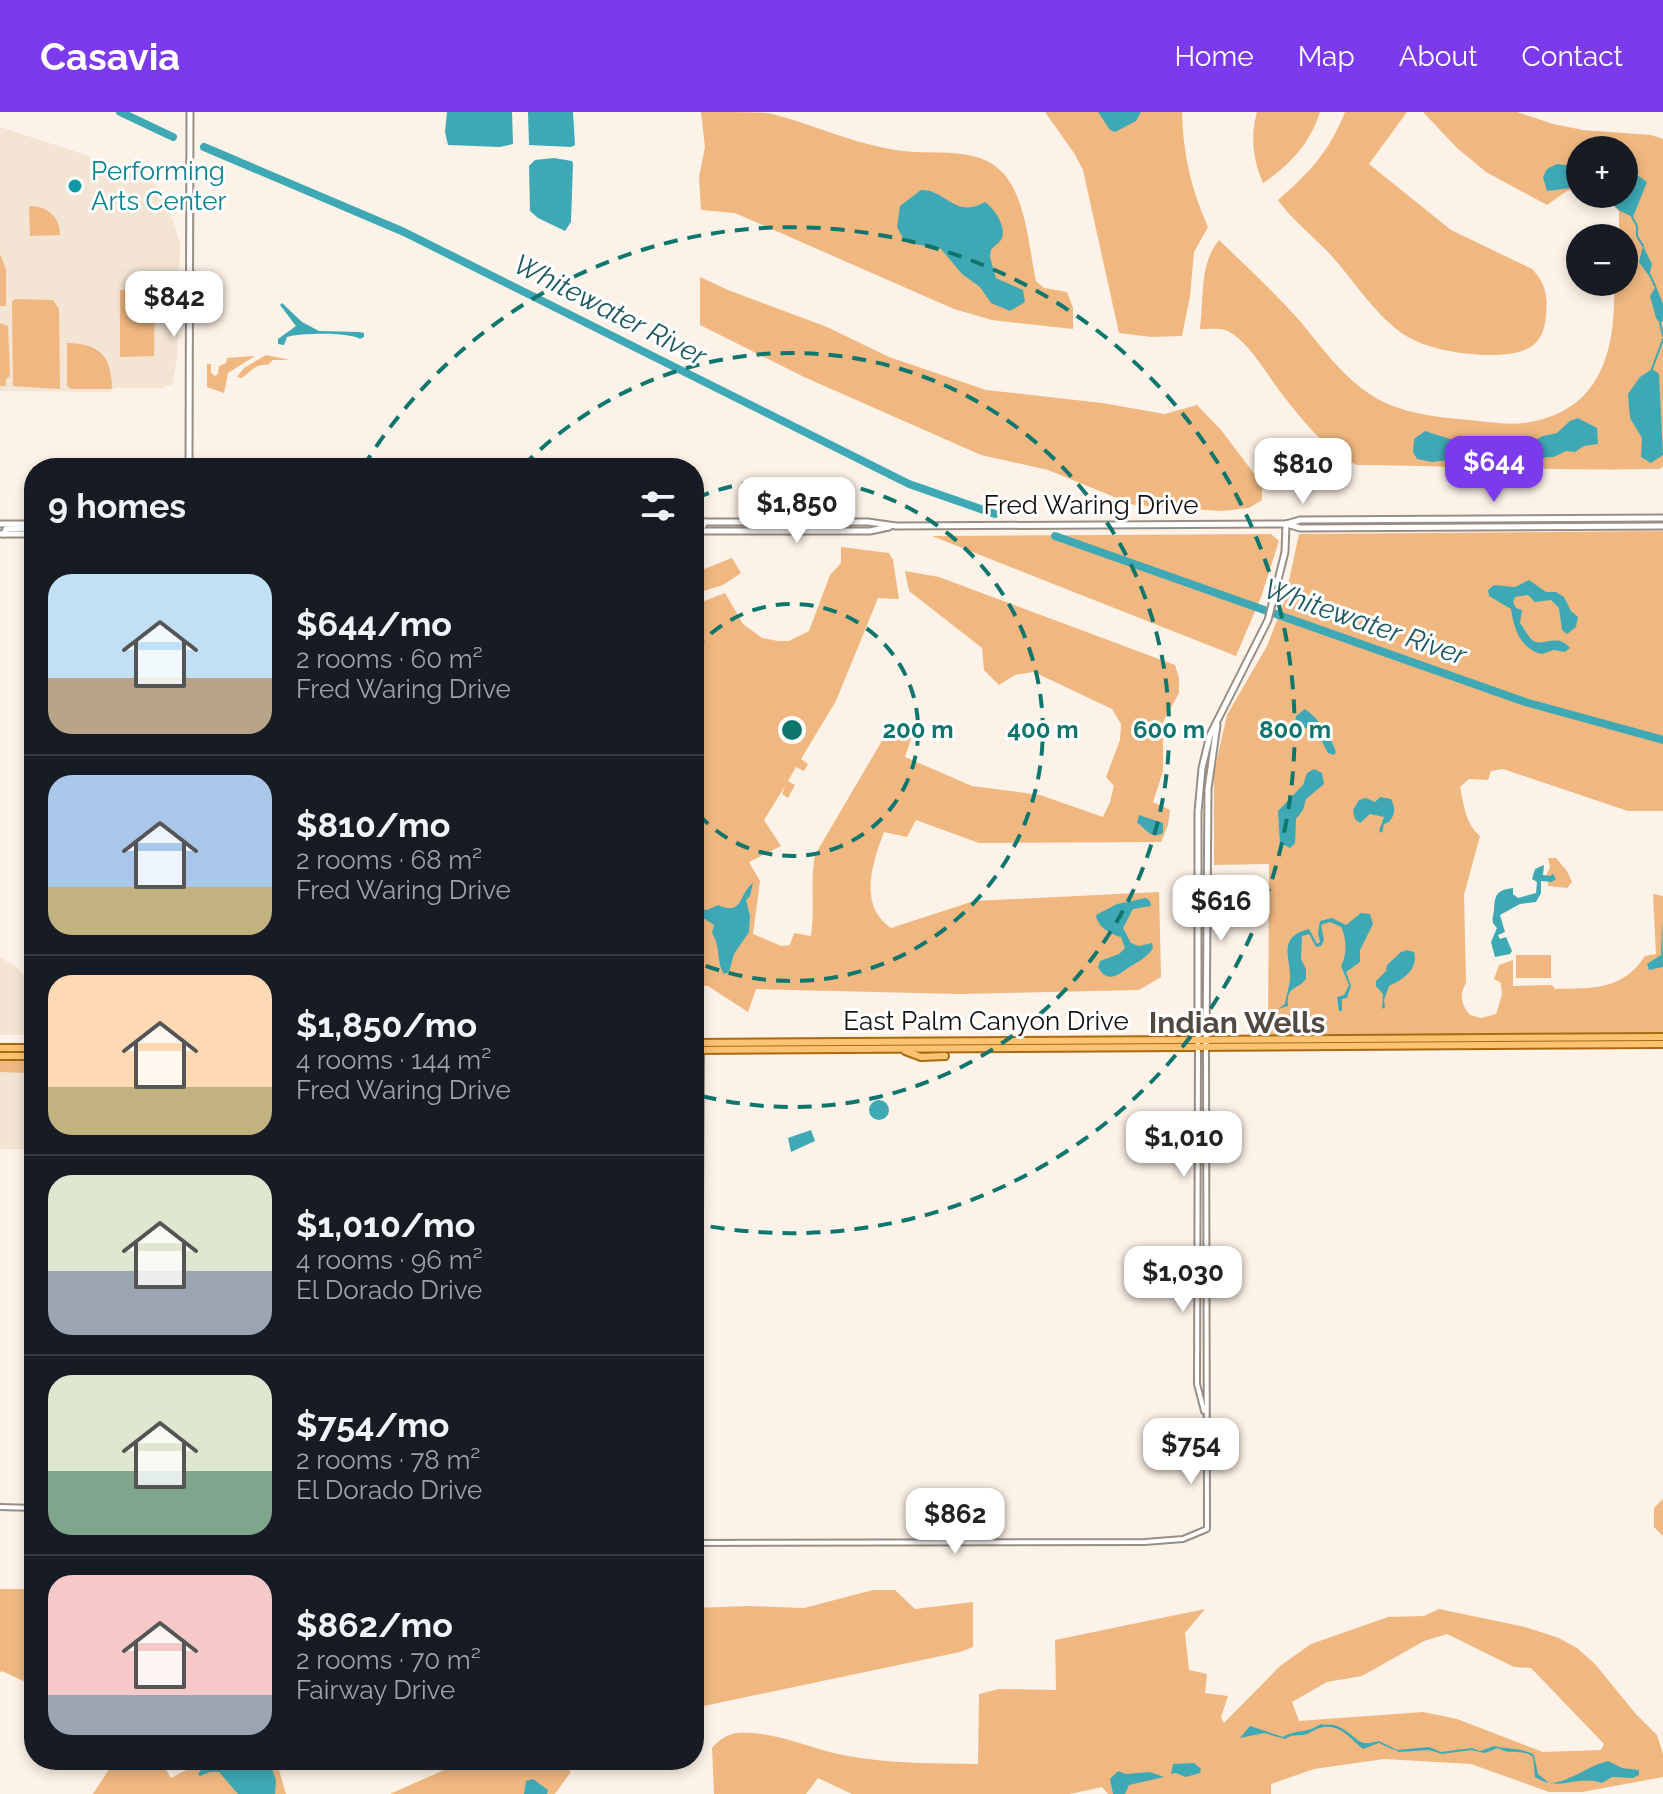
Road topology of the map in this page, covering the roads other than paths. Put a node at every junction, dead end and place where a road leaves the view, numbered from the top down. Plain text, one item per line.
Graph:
1 (190, 112) edge
2 (189, 458) edge
3 (1663, 518) edge
4 (704, 522) edge
5 (0, 524) edge
6 (1286, 524) junction
7 (896, 526) junction
8 (1663, 526) edge
9 (704, 527) edge
10 (24, 528) edge
11 (24, 531) edge
12 (2, 534) edge
13 (1219, 717) junction
14 (1198, 936) junction
15 (1207, 936) junction
16 (1198, 966) junction
17 (1207, 966) junction
18 (1663, 1037) edge
19 (1202, 1043) junction
20 (1663, 1044) edge
21 (704, 1046) edge
22 (704, 1046) edge
23 (0, 1048) edge
24 (24, 1048) edge
25 (898, 1049) junction
26 (0, 1056) edge
27 (24, 1056) edge
28 (945, 1056) dead end
29 (1205, 1413) junction
30 (0, 1507) edge
31 (24, 1508) edge
32 (704, 1543) edge

1 - 2 main road
3 - 6 main road, Fred Waring Drive
4 - 7 main road, Fred Waring Drive
5 - 10 main road
6 - 7 main road, Fred Waring Drive
6 - 8 main road, Fred Waring Drive
6 - 13 main road
7 - 9 main road, Fred Waring Drive
11 - 12 main road
13 - 14 main road
13 - 15 main road
14 - 15 main road
14 - 16 main road
15 - 17 main road
16 - 17 main road
16 - 19 main road
17 - 19 main road
18 - 19 main road, East Palm Canyon Drive
19 - 20 main road, East Palm Canyon Drive
19 - 21 main road, East Palm Canyon Drive
19 - 25 main road, East Palm Canyon Drive
19 - 29 street
19 - 29 street
22 - 25 main road, East Palm Canyon Drive
23 - 24 main road
25 - 28 main road
26 - 27 main road
29 - 32 street
30 - 31 street

